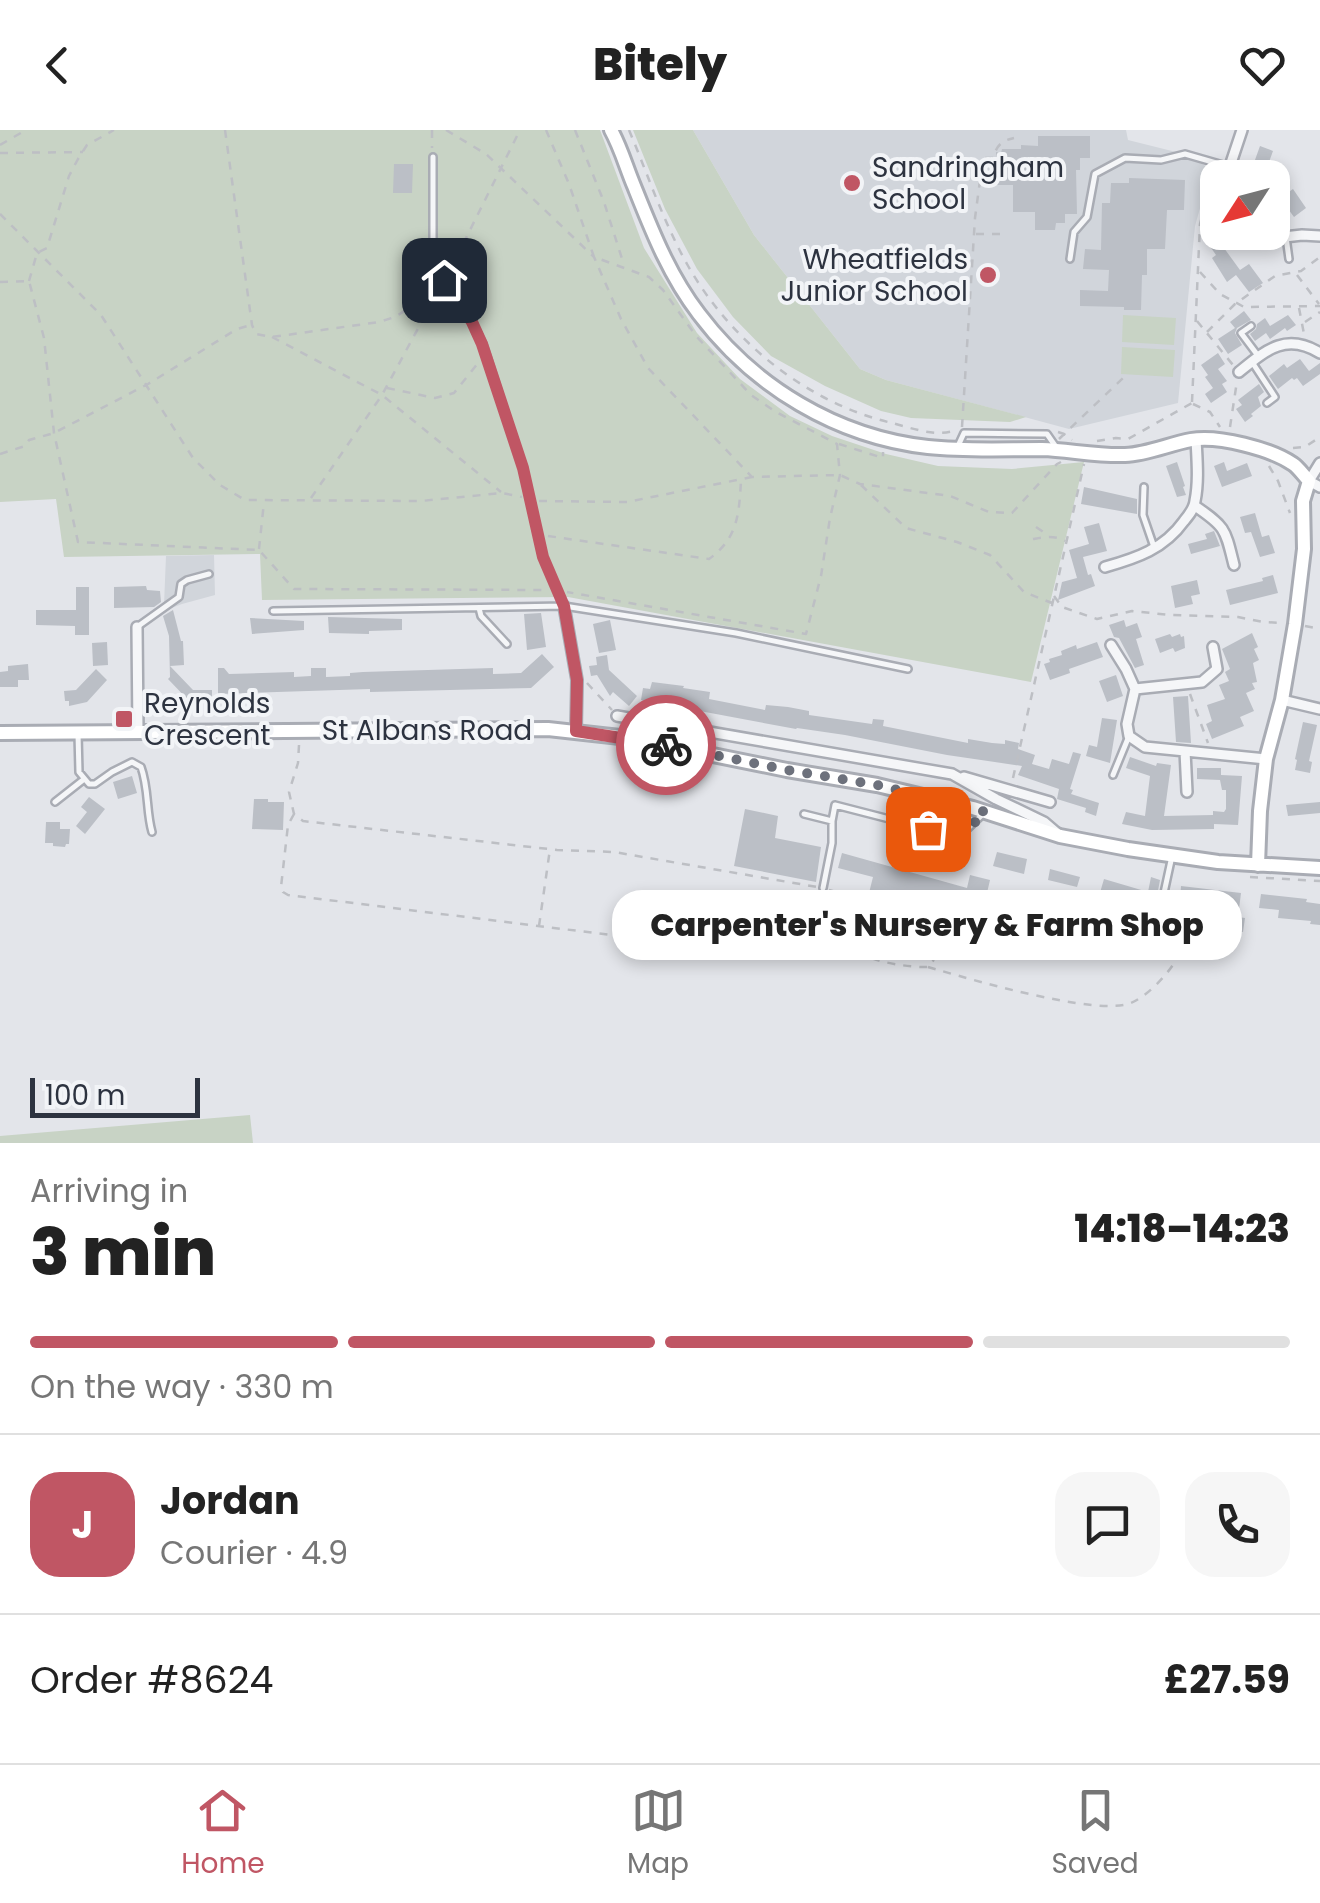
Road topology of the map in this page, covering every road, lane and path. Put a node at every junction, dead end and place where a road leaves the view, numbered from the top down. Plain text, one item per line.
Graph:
1 (26, 130) edge
2 (114, 130) edge
3 (225, 130) edge
4 (432, 130) edge
5 (446, 130) edge
6 (520, 130) edge
7 (546, 130) edge
8 (575, 130) edge
9 (611, 130) edge
10 (628, 130) edge
11 (1242, 130) edge
12 (1014, 138) dead end
13 (0, 146) edge
14 (83, 152) junction
15 (0, 153) edge
16 (433, 156) joint
17 (1206, 160) edge
18 (1233, 160) edge
19 (502, 168) junction
20 (0, 214) edge
21 (1200, 224) edge
22 (974, 234) junction
23 (1004, 234) dead end
24 (1320, 236) edge
25 (1290, 237) edge
26 (1287, 250) edge
27 (37, 253) junction
28 (594, 257) junction
29 (1320, 257) edge
30 (1070, 259) dead end
31 (1288, 259) dead end
32 (625, 268) junction
33 (1199, 271) junction
34 (1295, 272) junction
35 (444, 280) junction
36 (29, 281) junction
37 (0, 282) edge
38 (1234, 304) junction
39 (1298, 306) junction
40 (1320, 306) edge
41 (1320, 312) edge
42 (1196, 320) junction
43 (1302, 324) junction
44 (252, 325) junction
45 (1250, 326) dead end
46 (1207, 332) junction
47 (272, 338) junction
48 (1306, 344) junction
49 (1320, 353) edge
50 (486, 354) junction
51 (1255, 359) junction
52 (1239, 372) junction
53 (1123, 378) dead end
54 (148, 384) junction
55 (386, 388) junction
56 (382, 396) junction
57 (1192, 403) junction
58 (1267, 403) dead end
59 (54, 434) junction
60 (1064, 434) dead end
61 (1320, 437) edge
62 (1196, 439) junction
63 (884, 440) junction
64 (1229, 441) junction
65 (837, 444) junction
66 (1088, 446) dead end
67 (1291, 448) dead end
68 (1268, 453) junction
69 (0, 454) edge
70 (1057, 457) junction
71 (1085, 460) dead end
72 (1320, 463) edge
73 (840, 476) junction
74 (752, 477) junction
75 (741, 480) junction
76 (860, 484) junction
77 (1314, 484) edge
78 (1144, 487) dead end
79 (502, 493) junction
80 (310, 499) junction
81 (530, 499) junction
82 (264, 500) junction
83 (1195, 506) junction
84 (1291, 516) dead end
85 (1036, 528) dead end
86 (1050, 536) junction
87 (538, 538) junction
88 (1033, 539) dead end
89 (1066, 542) junction
90 (258, 550) junction
91 (1155, 550) junction
92 (1234, 565) dead end
93 (1105, 567) dead end
94 (209, 574) dead end
95 (558, 590) junction
96 (1054, 594) junction
97 (1052, 602) junction
98 (564, 606) junction
99 (480, 608) junction
100 (272, 612) dead end
101 (1295, 624) junction
102 (137, 627) joint
103 (507, 644) dead end
104 (1111, 645) dead end
105 (1213, 647) dead end
106 (908, 669) dead end
107 (577, 680) junction
108 (1186, 684) junction
109 (1134, 688) junction
110 (1282, 700) junction
111 (1320, 709) edge
112 (617, 716) joint
113 (300, 731) junction
114 (576, 731) junction
115 (138, 732) junction
116 (78, 733) junction
117 (0, 734) edge
118 (1129, 736) junction
119 (1185, 751) junction
120 (1211, 752) junction
121 (1266, 759) junction
122 (952, 774) junction
123 (1113, 775) dead end
124 (83, 780) junction
125 (1008, 788) junction
126 (1187, 792) dead end
127 (55, 802) dead end
128 (1050, 802) dead end
129 (986, 812) junction
130 (294, 814) junction
131 (804, 814) dead end
132 (832, 821) junction
133 (152, 832) dead end
134 (1060, 836) junction
135 (550, 849) junction
136 (1172, 856) junction
137 (1258, 865) junction
138 (1320, 868) edge
139 (822, 888) junction
140 (870, 901) junction
141 (1160, 916) joint
142 (946, 923) junction
143 (538, 927) junction
144 (991, 936) dead end
145 (928, 967) junction

1 - 13 path
2 - 14 path
3 - 44 path
4 - 16 path
5 - 19 path
6 - 19 path
7 - 28 path
8 - 32 path
9 - 63 main road
10 - 22 path
11 - 18 street
12 - 22 path
14 - 15 path
14 - 27 path
16 - 35 lane
17 - 30 lane
19 - 28 path
19 - 35 path
20 - 27 path
21 - 33 path
22 - 23 path
24 - 25 street
26 - 31 lane
27 - 36 path
27 - 54 path
28 - 32 path
28 - 74 path
29 - 34 path
32 - 65 path
33 - 38 path
33 - 42 path
34 - 38 path
34 - 40 path
35 - 47 path
35 - 50 lane
35 - 55 path
36 - 37 path
36 - 59 path
38 - 39 path
38 - 46 path
39 - 40 path
39 - 43 path
41 - 43 path
42 - 46 path
42 - 57 path
43 - 48 path
44 - 47 path
44 - 54 path
45 - 51 lane
46 - 52 path
47 - 56 path
48 - 49 street
48 - 51 street
50 - 55 path
50 - 81 lane
51 - 52 street
51 - 58 lane
52 - 64 path
53 - 60 path
54 - 59 path
54 - 82 path
55 - 56 path
56 - 79 path
56 - 80 path
57 - 64 path
57 - 66 path
59 - 69 path
59 - 90 path
61 - 67 path
62 - 64 main road
62 - 70 main road
62 - 83 street
63 - 65 path
63 - 70 main road
64 - 68 main road
65 - 73 path
68 - 77 main road
68 - 84 path
70 - 76 path
71 - 89 path
72 - 77 street
73 - 74 path
73 - 76 path
73 - 95 path
74 - 75 path
75 - 81 path
75 - 87 path
76 - 97 path
77 - 101 main road
78 - 91 lane
79 - 80 path
79 - 81 path
80 - 82 path
81 - 87 lane
82 - 90 path
83 - 91 street
83 - 92 street
85 - 86 path
86 - 88 path
86 - 89 path
87 - 95 lane
89 - 96 path
90 - 95 path
91 - 93 street
94 - 102 lane
95 - 98 lane
96 - 97 path
96 - 101 path
97 - 125 path
98 - 99 lane
98 - 106 lane
98 - 107 street
99 - 100 lane
99 - 103 lane
101 - 110 main road
102 - 115 street
104 - 109 street
105 - 108 street
107 - 112 path
107 - 114 street
108 - 109 street
108 - 120 path
109 - 118 street
110 - 111 street
110 - 121 main road
112 - 122 street
113 - 114 main road, St Albans Road
113 - 115 main road, St Albans Road
113 - 130 path
114 - 129 main road, St Albans Road
115 - 116 main road, St Albans Road
116 - 117 main road, St Albans Road
116 - 124 lane
118 - 119 street
118 - 123 lane
119 - 120 street
119 - 126 street
120 - 121 street
121 - 137 main road
122 - 125 street
122 - 134 street
124 - 127 lane
124 - 133 lane
125 - 128 street
129 - 132 lane
129 - 134 main road, St Albans Road
130 - 135 path
130 - 143 path
131 - 132 lane
132 - 139 lane
134 - 136 main road, St Albans Road
135 - 139 path
135 - 143 path
136 - 137 main road, St Albans Road
136 - 141 lane
137 - 138 main road, St Albans Road
139 - 140 path
139 - 143 path
140 - 142 path
140 - 145 path
141 - 145 path
142 - 144 path
142 - 145 path

